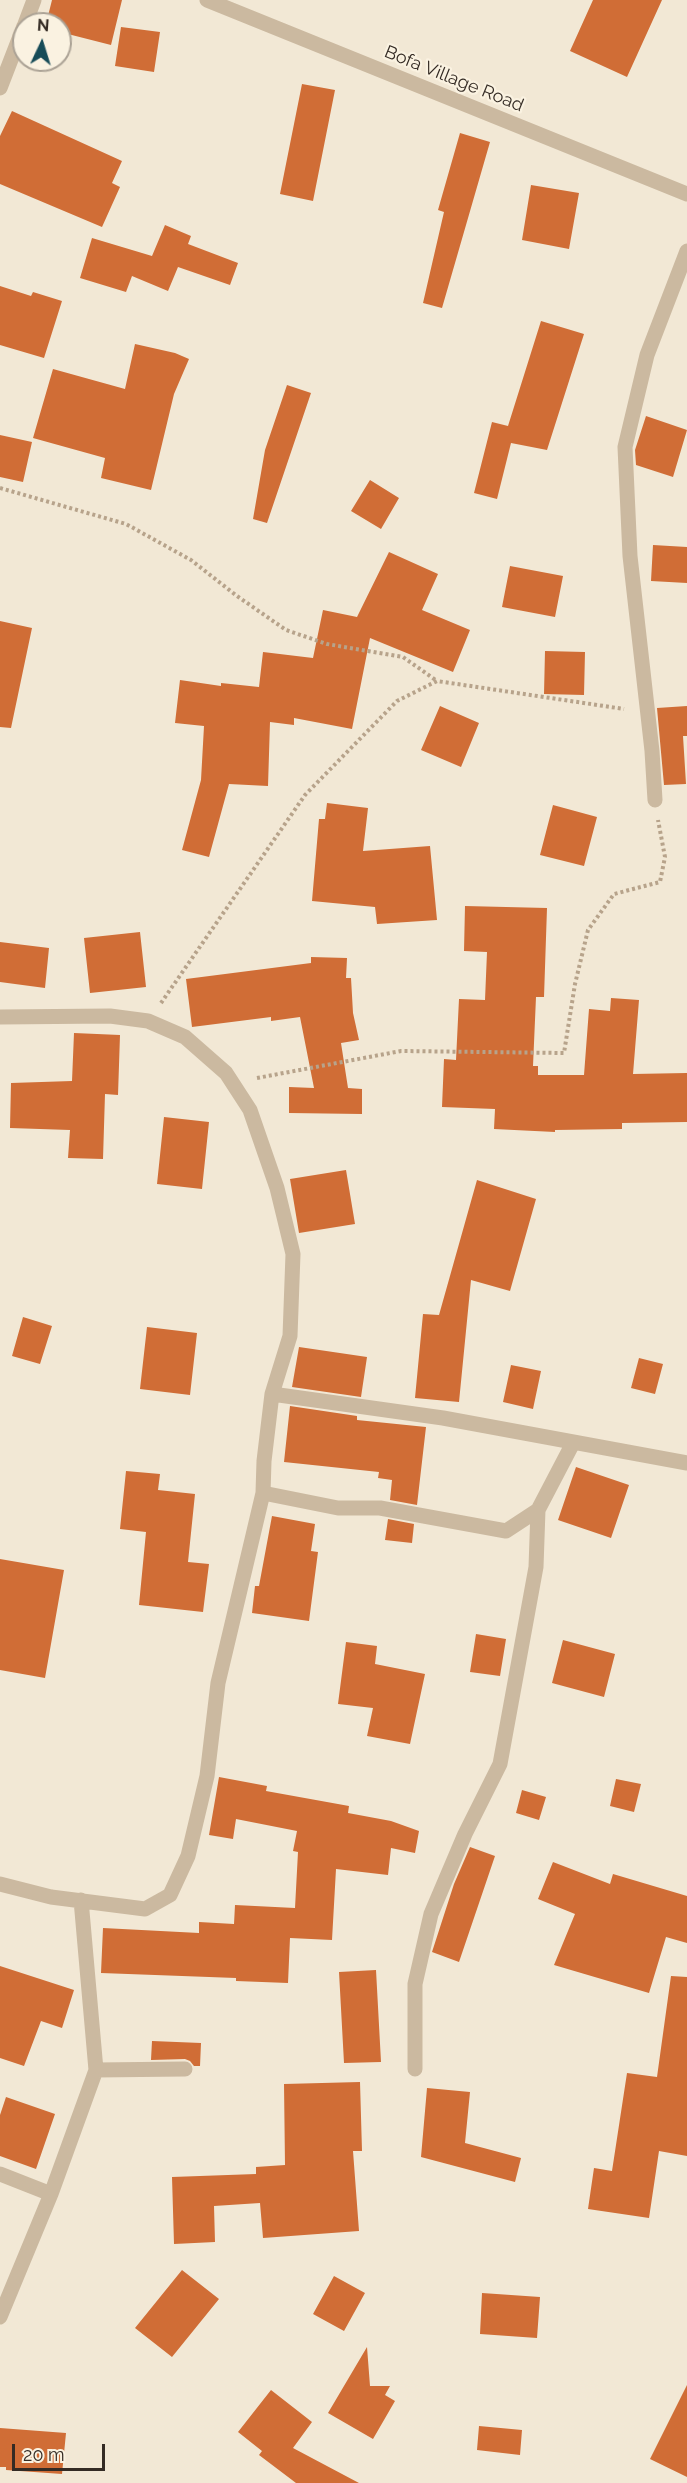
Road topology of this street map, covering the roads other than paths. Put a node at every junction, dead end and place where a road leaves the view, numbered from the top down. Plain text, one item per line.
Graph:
1 (207, 0) edge
2 (12, 56) edge
3 (0, 88) edge
4 (687, 194) edge
5 (687, 251) edge
6 (655, 800) road end
7 (0, 1017) edge
8 (272, 1394) junction
9 (573, 1443) junction
10 (687, 1463) edge
11 (263, 1493) junction
12 (538, 1510) junction
13 (0, 1884) edge
14 (81, 1900) junction
15 (415, 2068) dead end
16 (184, 2069) dead end
17 (96, 2070) junction
18 (0, 2174) edge
19 (51, 2194) junction
20 (0, 2318) edge

1 - 4 street, Bofa Village Road
2 - 3 street
5 - 6 street
7 - 8 street
8 - 9 street
8 - 11 street
9 - 10 street
9 - 12 street
11 - 12 street
11 - 14 street
12 - 15 street
13 - 14 street
14 - 17 street
16 - 17 street
17 - 19 street
18 - 19 street
19 - 20 street

